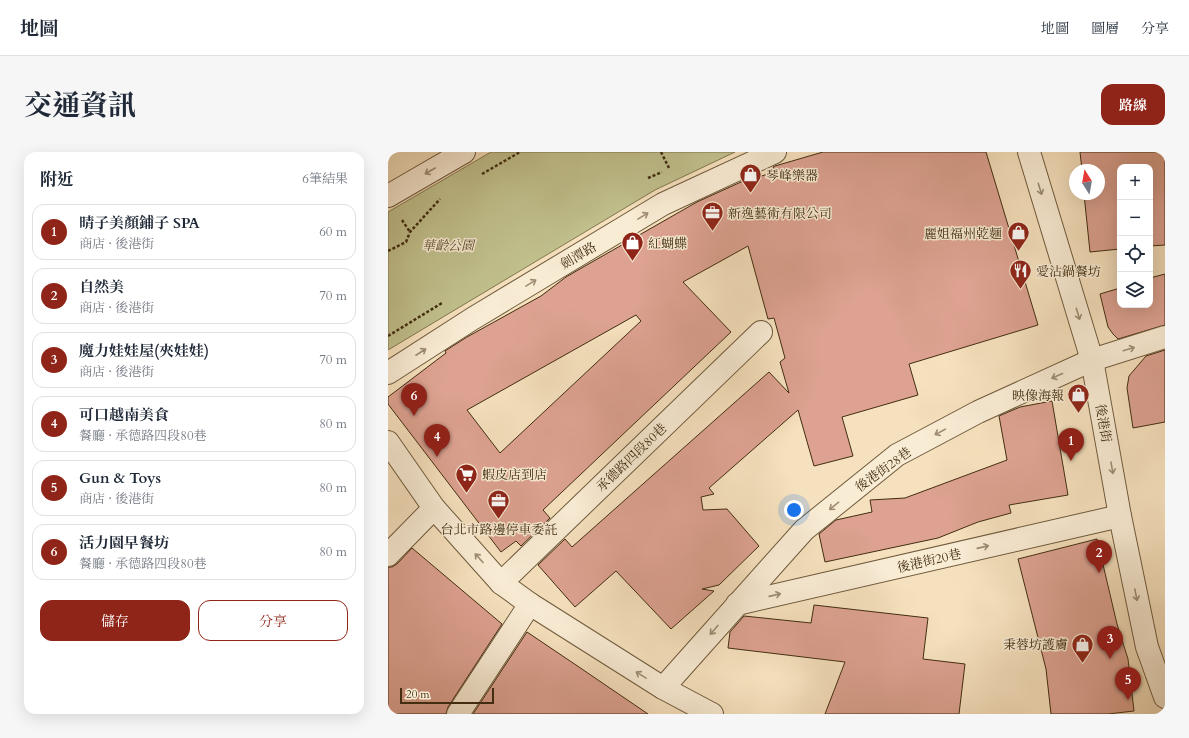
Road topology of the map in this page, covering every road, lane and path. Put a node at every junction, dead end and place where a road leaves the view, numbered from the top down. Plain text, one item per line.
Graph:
1 (464, 152) edge
2 (520, 152) edge
3 (661, 152) edge
4 (775, 152) edge
5 (1029, 152) edge
6 (669, 168) dead end
7 (480, 176) dead end
8 (388, 196) edge
9 (440, 199) dead end
10 (388, 251) edge
11 (761, 332) dead end
12 (1165, 337) edge
13 (1092, 360) junction
14 (388, 373) edge
15 (388, 442) edge
16 (434, 508) junction
17 (1120, 516) junction
18 (388, 555) edge
19 (501, 583) junction
20 (530, 604) junction
21 (737, 604) junction
22 (663, 688) junction
23 (1165, 697) edge
24 (458, 714) edge
25 (712, 714) edge

1 -> 8 street
2 - 7 path
3 - 6 path
14 -> 4 street, 劍潭路
5 -> 13 street, 後港街
9 - 10 path
11 - 19 street, 承德路四段80巷
13 -> 12 street, 後港街28巷
13 -> 17 street, 後港街
13 -> 21 street, 後港街28巷
15 - 16 street
16 - 18 street
19 -> 16 street
21 -> 17 street, 後港街20巷
17 -> 23 street, 後港街
19 - 20 street
22 -> 20 street
20 - 24 street
21 -> 22 street, 後港街28巷
22 - 25 street

